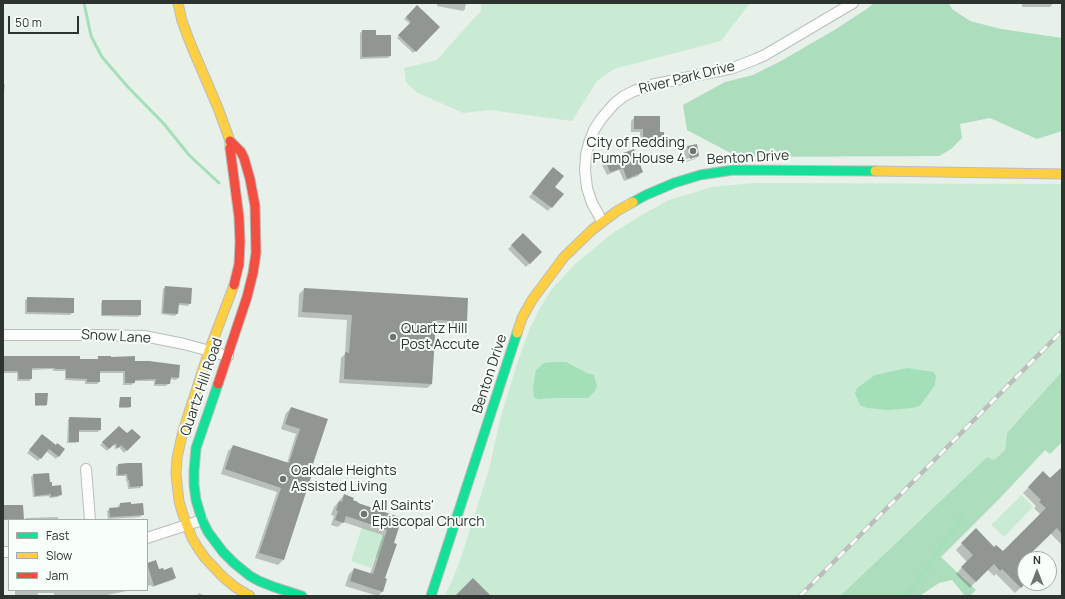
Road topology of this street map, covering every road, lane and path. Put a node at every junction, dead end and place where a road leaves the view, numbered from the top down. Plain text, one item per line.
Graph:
1 (178, 3) edge
2 (853, 3) edge
3 (230, 141) junction
4 (1062, 174) edge
5 (602, 221) junction
6 (3, 335) edge
7 (209, 351) junction
8 (228, 356) junction
9 (86, 468) dead end
10 (90, 519) edge
11 (202, 520) junction
12 (186, 524) junction
13 (148, 538) edge
14 (259, 581) junction
15 (249, 596) edge
16 (302, 596) edge
17 (431, 596) edge

1 - 3 street, Quartz Hill Road
2 - 5 street, River Park Drive
3 - 7 street, Quartz Hill Road
3 - 8 street, Quartz Hill Road
4 - 5 street, Benton Drive
5 - 17 street, Benton Drive
6 - 7 street, Snow Lane
7 - 8 street, Snow Lane
7 - 12 street, Quartz Hill Road
8 - 11 street, Quartz Hill Road
9 - 10 street
11 - 12 street
11 - 14 street, Quartz Hill Road
12 - 13 street
12 - 15 street, Quartz Hill Road
14 - 15 street
14 - 16 street, Quartz Hill Road

